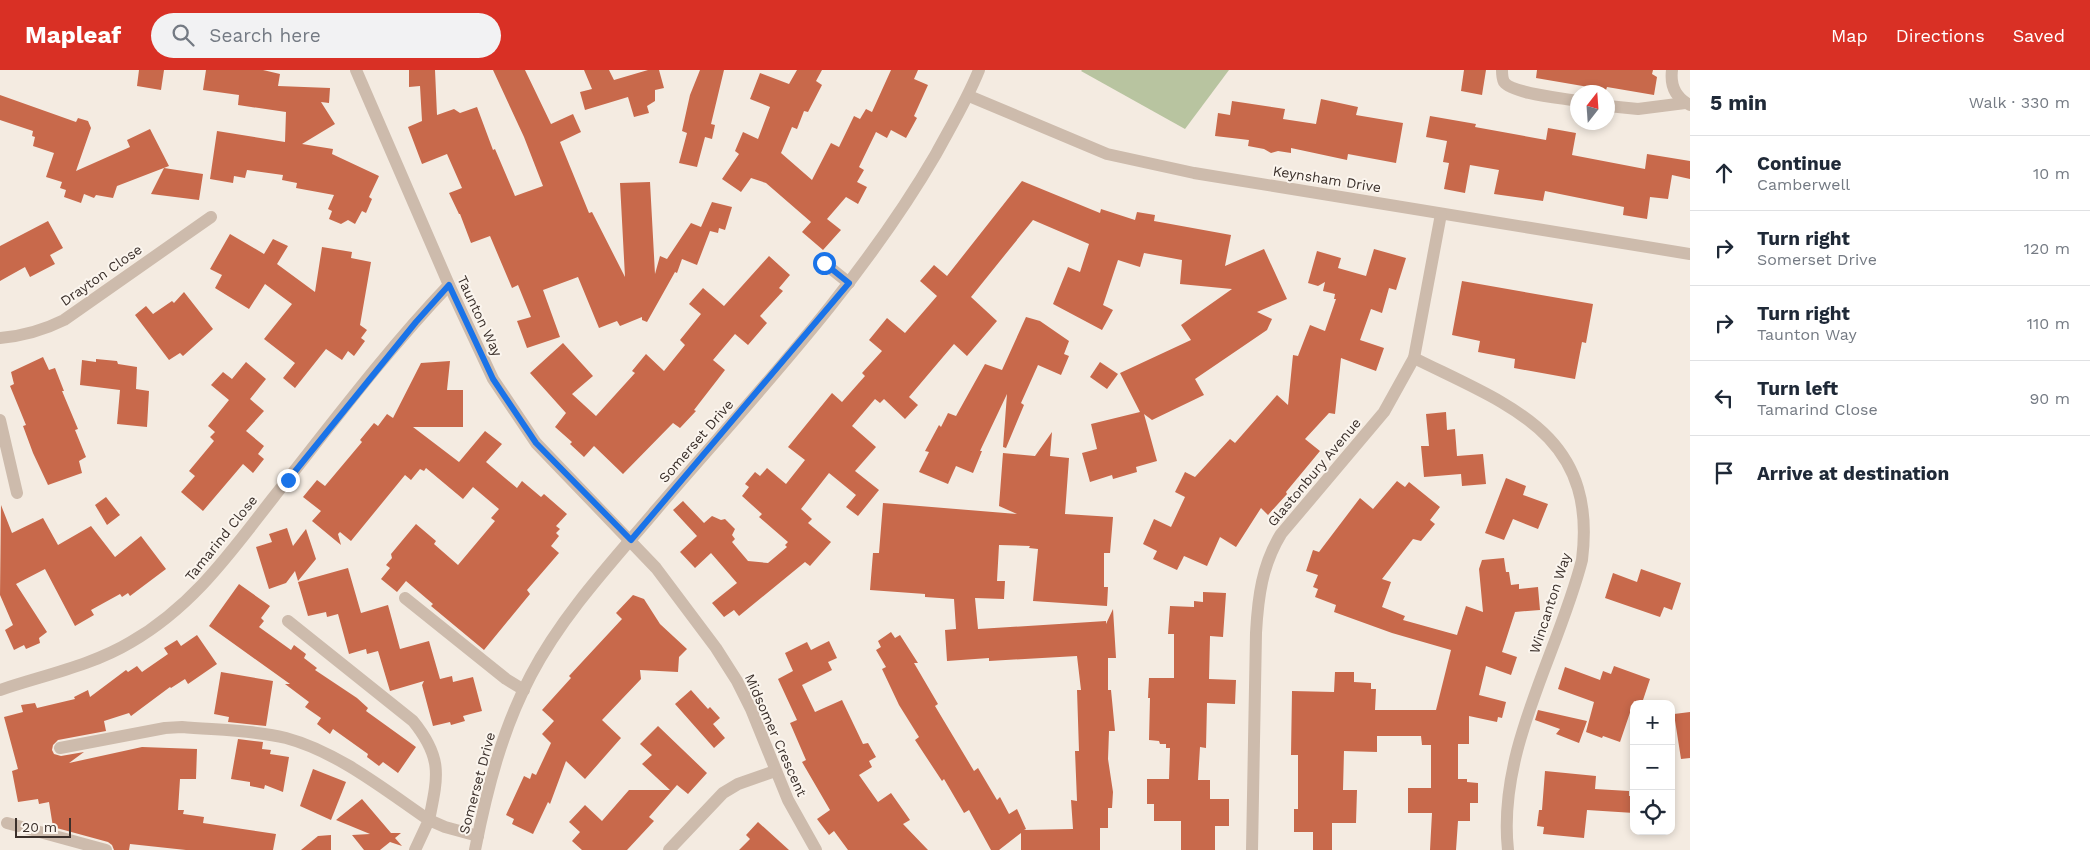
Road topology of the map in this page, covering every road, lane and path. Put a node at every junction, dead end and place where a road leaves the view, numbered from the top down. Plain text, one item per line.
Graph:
1 (356, 70) edge
2 (979, 70) edge
3 (1502, 70) edge
4 (1672, 70) edge
5 (969, 96) junction
6 (1570, 100) edge
7 (1688, 104) edge
8 (1615, 107) edge
9 (1440, 214) junction
10 (211, 217) dead end
11 (1690, 254) edge
12 (824, 263) dead end
13 (849, 283) junction
14 (449, 285) junction
15 (0, 338) edge
16 (1414, 358) junction
17 (0, 420) edge
18 (17, 493) dead end
19 (631, 540) junction
20 (405, 598) dead end
21 (288, 621) dead end
22 (0, 690) edge
23 (524, 690) junction
24 (60, 748) dead end
25 (775, 771) junction
26 (429, 820) junction
27 (7, 823) dead end
28 (478, 836) junction
29 (106, 850) edge
30 (415, 850) edge
31 (475, 850) edge
32 (668, 850) edge
33 (816, 850) edge
34 (1252, 850) edge
35 (1508, 850) edge

1 - 14 street, Taunton Way
2 - 5 street, Somerset Drive
3 - 6 street
4 - 7 street
5 - 9 street, Keynsham Drive
5 - 13 street, Somerset Drive
7 - 8 street
9 - 11 street, Keynsham Drive
9 - 16 street, Glastonbury Avenue
10 - 15 street, Drayton Close
12 - 13 street
13 - 19 street, Somerset Drive
14 - 19 street, Taunton Way
14 - 22 street, Tamarind Close
16 - 34 street, Glastonbury Avenue
16 - 35 street, Wincanton Way
17 - 18 street
19 - 23 street, Somerset Drive
19 - 25 street, Midsomer Crescent
20 - 23 street
21 - 26 street
23 - 28 street, Somerset Drive
24 - 26 street
25 - 32 street
25 - 33 street, Midsomer Crescent
26 - 28 street
26 - 30 street
27 - 29 street
28 - 31 street, Somerset Drive

